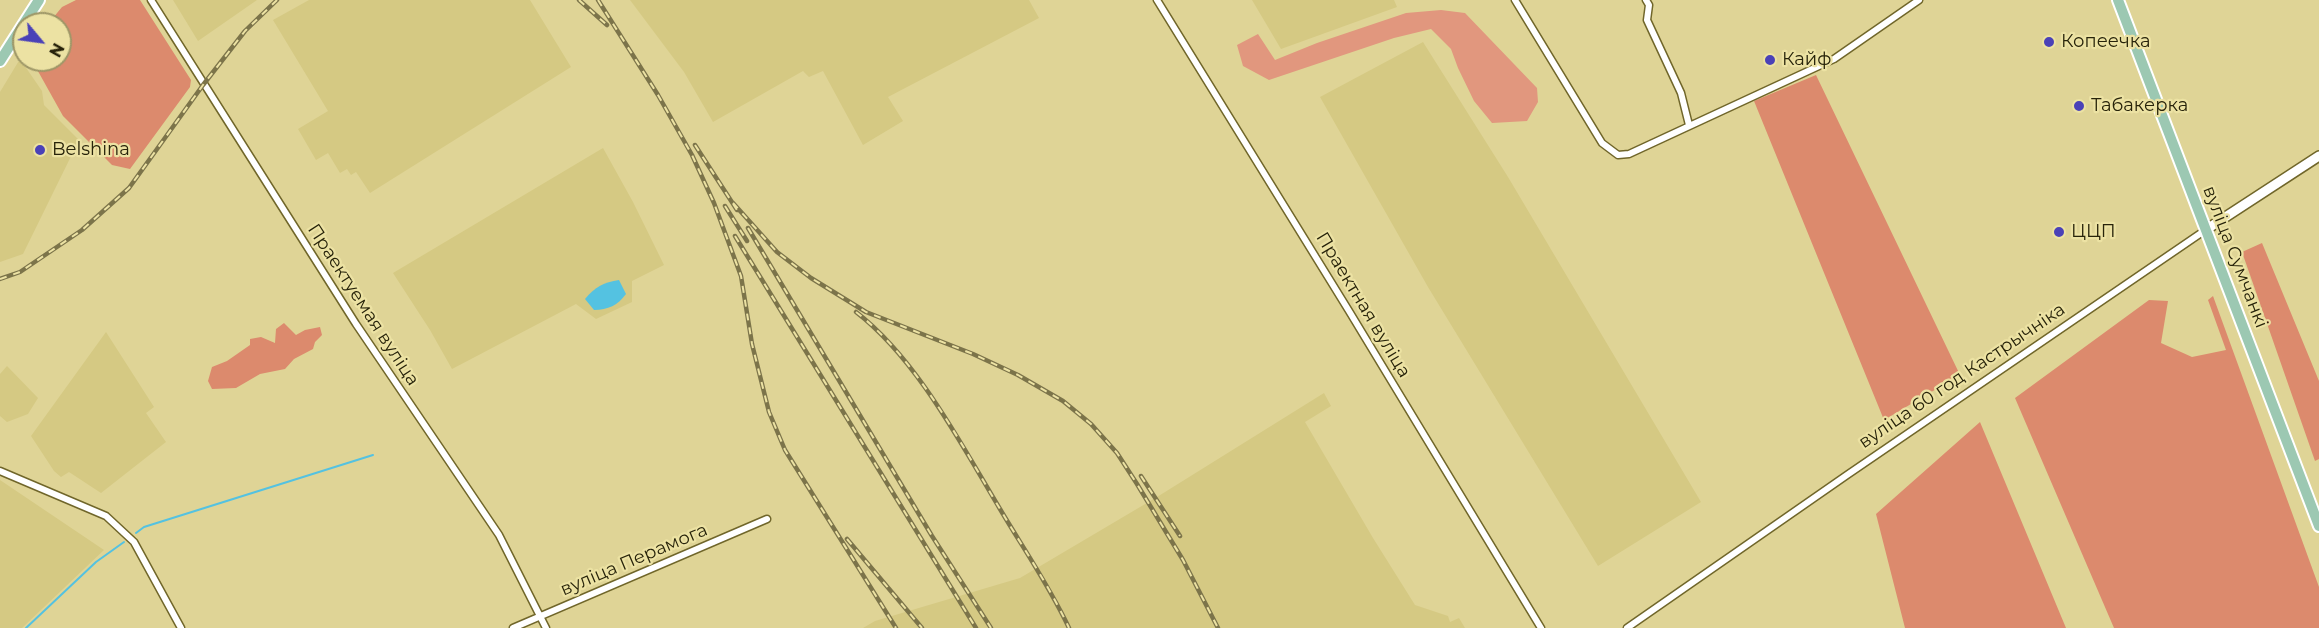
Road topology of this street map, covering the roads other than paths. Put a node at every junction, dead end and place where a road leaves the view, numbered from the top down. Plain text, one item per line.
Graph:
1 (39, 0) edge
2 (151, 0) edge
3 (1157, 0) edge
4 (1515, 0) edge
5 (1646, 0) edge
6 (1919, 0) edge
7 (2118, 0) edge
8 (0, 61) edge
9 (1689, 126) junction
10 (2319, 156) edge
11 (2207, 229) junction
12 (0, 471) edge
13 (767, 519) dead end
14 (2319, 526) edge
15 (540, 617) junction
16 (181, 628) edge
17 (513, 628) edge
18 (546, 628) edge
19 (1541, 628) edge
20 (1627, 628) edge

1 - 8 main road
2 - 15 street, Праектуемая вуліца
3 - 19 street, Праектная вуліца
4 - 9 street
5 - 9 street
6 - 9 street
7 - 11 main road, вуліца Сумчанкі
10 - 11 street, вуліца 60 год Кастрычніка
11 - 14 main road, вуліца Сумчанкі
11 - 20 street, вуліца 60 год Кастрычніка
12 - 16 street
13 - 15 street, вуліца Перамога
15 - 17 street, вуліца Перамога
15 - 18 street, Праектуемая вуліца

